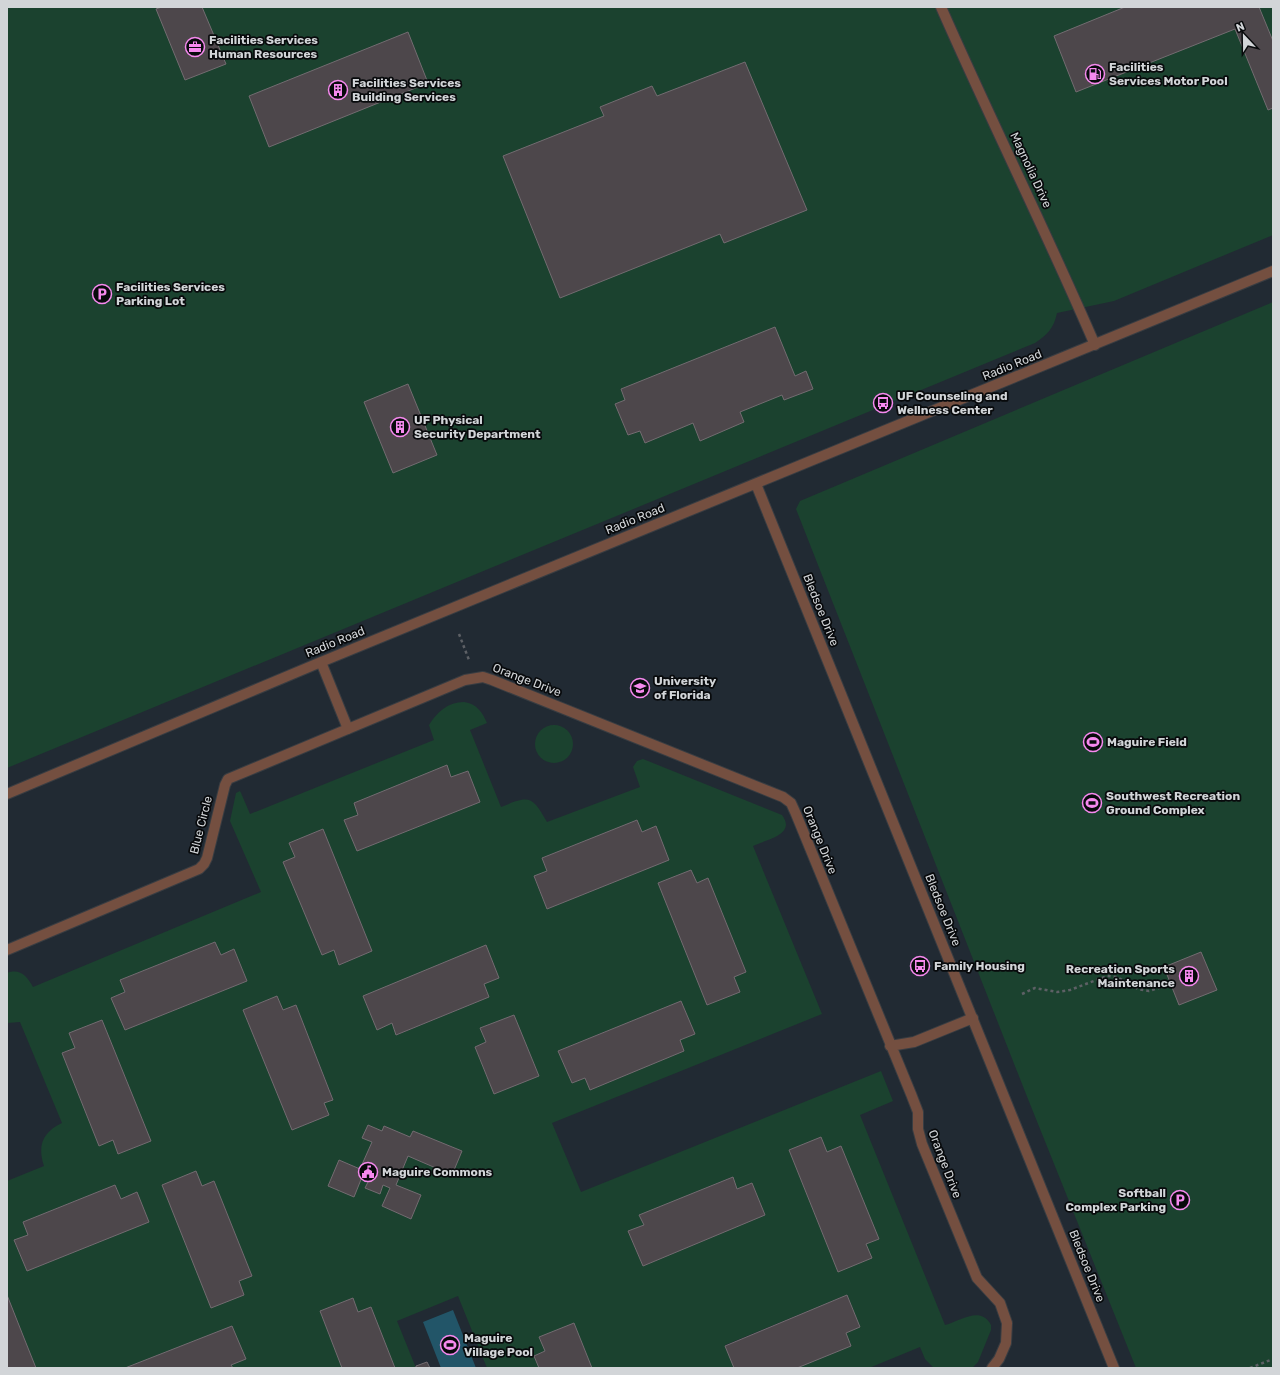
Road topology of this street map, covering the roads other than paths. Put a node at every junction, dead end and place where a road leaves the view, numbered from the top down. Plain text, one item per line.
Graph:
1 (941, 7) edge
2 (1273, 271) edge
3 (1095, 345) junction
4 (756, 484) junction
5 (321, 662) junction
6 (348, 729) junction
7 (7, 794) edge
8 (7, 950) edge
9 (972, 1018) junction
10 (890, 1046) junction
11 (992, 1368) edge
12 (1114, 1368) edge

1 - 3 street, Magnolia Drive
2 - 3 street, Radio Road
3 - 4 street, Radio Road
4 - 5 street, Radio Road
4 - 9 street, Bledsoe Drive
5 - 6 street
5 - 7 street, Radio Road
6 - 8 street, Blue Circle
6 - 10 street, Orange Drive
9 - 10 street
9 - 12 street, Bledsoe Drive
10 - 11 street, Orange Drive

